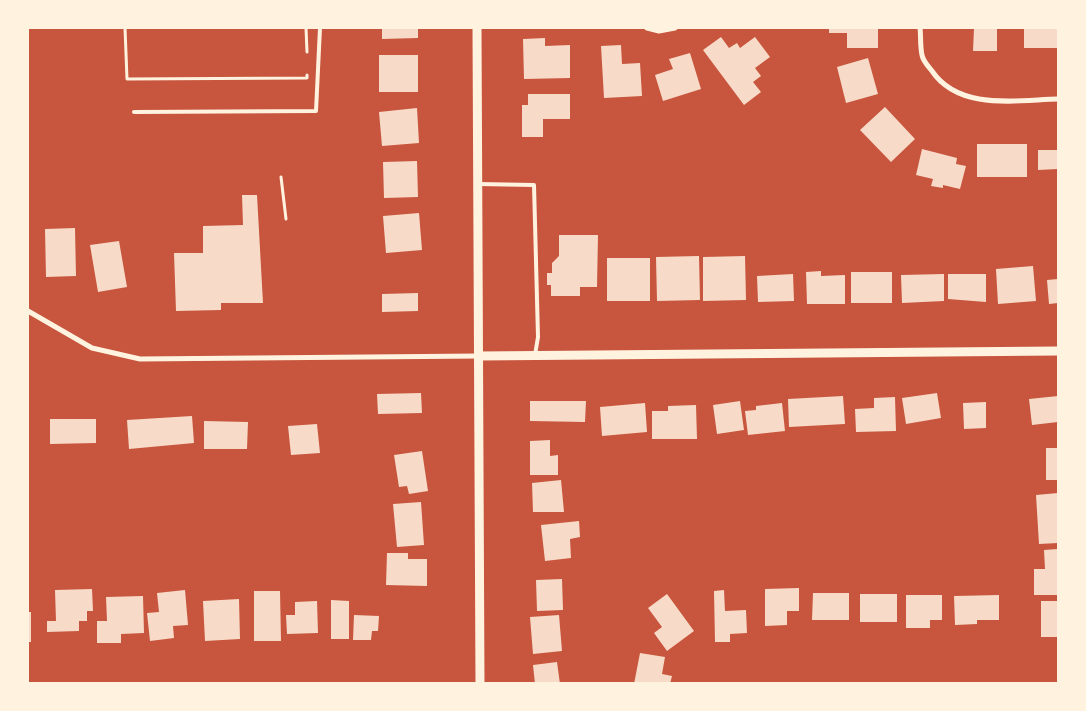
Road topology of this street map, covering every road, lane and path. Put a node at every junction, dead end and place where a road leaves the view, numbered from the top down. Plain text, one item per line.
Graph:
1 (125, 28) edge
2 (306, 28) edge
3 (320, 28) edge
4 (477, 28) edge
5 (646, 28) edge
6 (676, 28) edge
7 (920, 28) edge
8 (307, 61) dead end
9 (307, 69) dead end
10 (1058, 99) edge
11 (134, 112) dead end
12 (281, 177) dead end
13 (477, 184) junction
14 (286, 220) dead end
15 (28, 311) edge
16 (1058, 351) edge
17 (535, 355) junction
18 (479, 356) junction
19 (480, 684) edge

1 - 9 path
2 - 8 path
3 - 11 lane
4 - 13 street
5 - 6 street
7 - 10 street
12 - 14 path
13 - 17 lane
13 - 18 street
15 - 18 street
16 - 17 street
17 - 18 street
18 - 19 street

